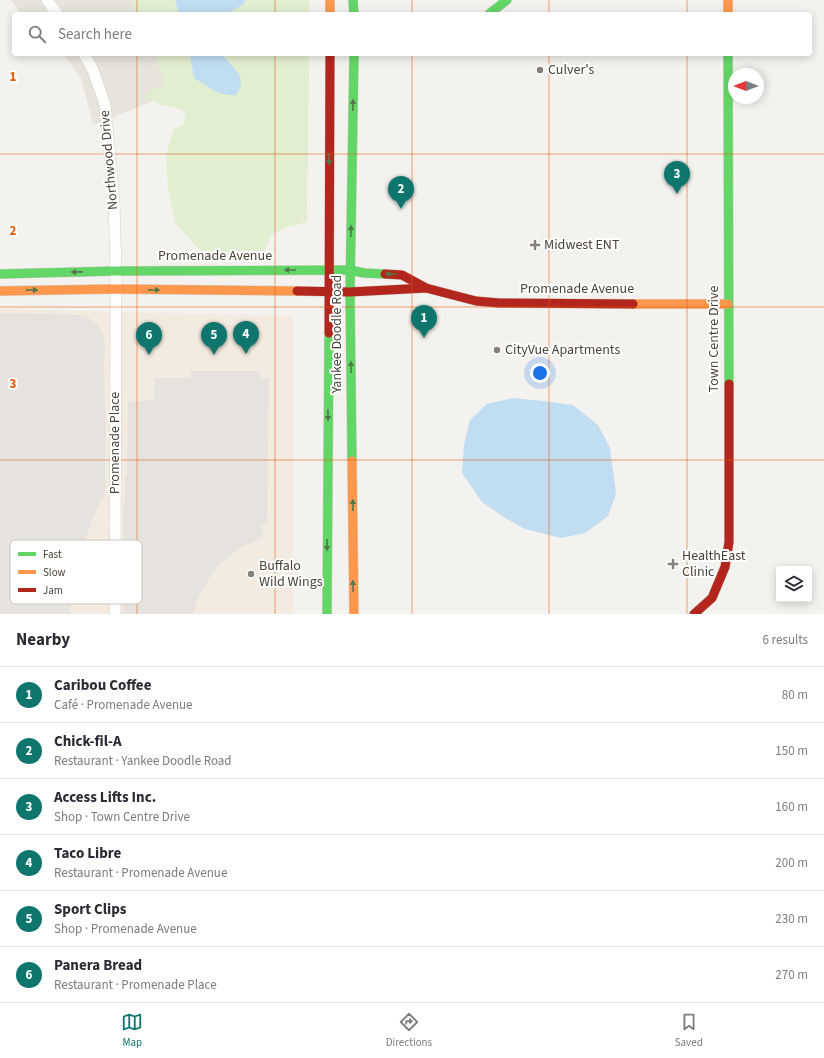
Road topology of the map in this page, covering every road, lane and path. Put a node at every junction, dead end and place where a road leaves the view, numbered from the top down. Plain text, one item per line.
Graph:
1 (47, 0) edge
2 (330, 0) edge
3 (353, 0) edge
4 (507, 0) edge
5 (728, 0) edge
6 (56, 12) edge
7 (330, 12) edge
8 (354, 12) edge
9 (492, 12) edge
10 (728, 12) edge
11 (85, 56) edge
12 (330, 56) edge
13 (354, 56) edge
14 (728, 56) edge
15 (328, 270) junction
16 (350, 270) junction
17 (116, 271) junction
18 (0, 274) edge
19 (426, 288) junction
20 (115, 289) junction
21 (0, 291) edge
22 (328, 292) junction
23 (350, 292) junction
24 (728, 304) junction
25 (115, 540) edge
26 (327, 570) junction
27 (327, 614) edge
28 (332, 614) edge
29 (354, 614) edge
30 (694, 614) edge

1 - 6 street
2 - 7 street
3 - 8 street
4 - 9 street
5 - 10 street
11 - 17 street, Northwood Drive
12 -> 15 street, Yankee Doodle Road
16 -> 13 street, Yankee Doodle Road
14 - 24 street, Town Centre Drive
15 - 16 street, Promenade Avenue
15 -> 17 street, Promenade Avenue
15 - 22 street, Yankee Doodle Road
19 -> 16 street, Promenade Avenue
16 - 23 street, Yankee Doodle Road
17 -> 18 street, Promenade Avenue
17 - 20 street, Promenade Place
19 - 23 street, Promenade Avenue
19 - 24 street, Promenade Avenue
21 -> 20 street, Promenade Avenue
20 -> 22 street, Promenade Avenue
20 - 25 street, Promenade Place
22 - 23 street, Promenade Avenue
22 -> 26 street, Yankee Doodle Road
29 -> 23 street, Yankee Doodle Road
24 - 30 street, Town Centre Drive
26 - 27 street, Yankee Doodle Road
26 - 28 street

